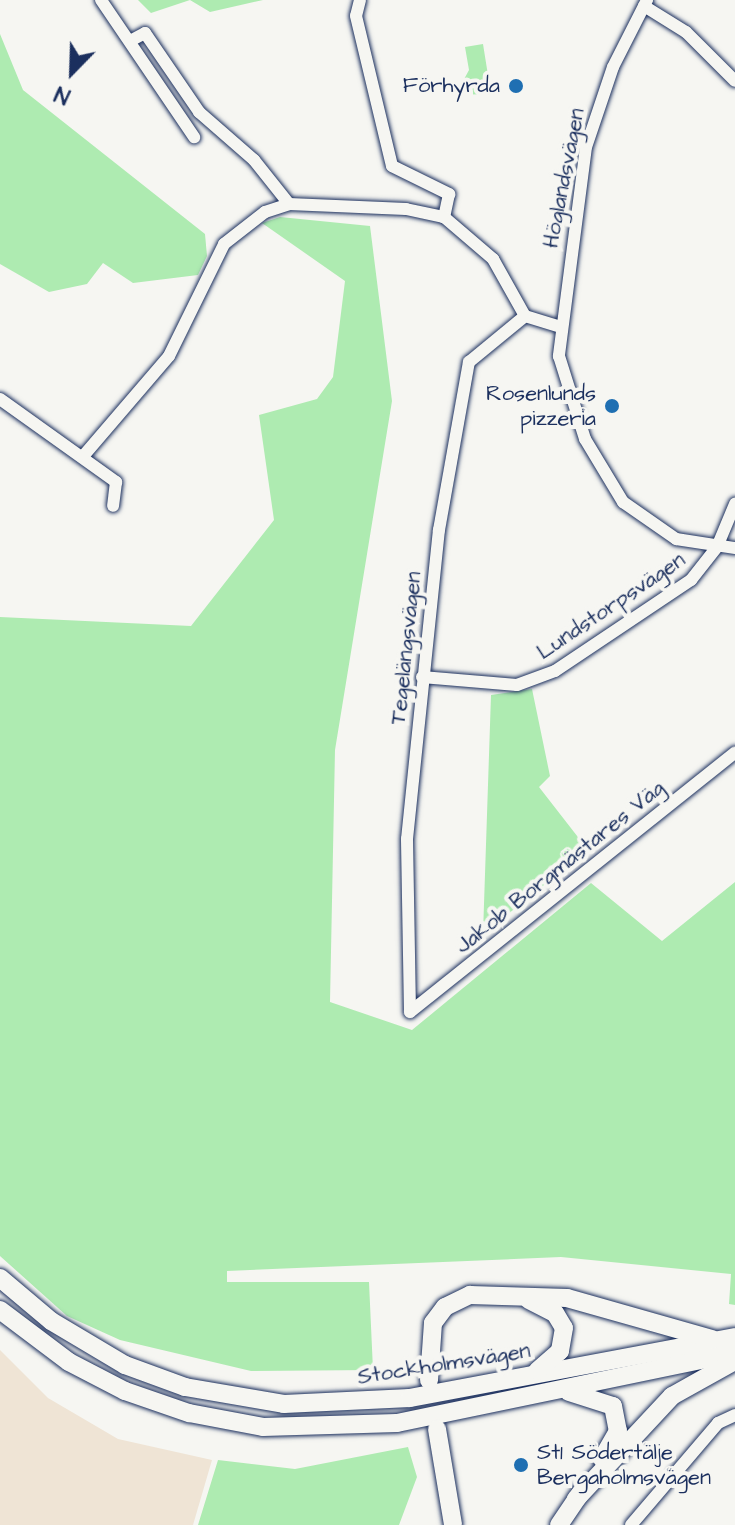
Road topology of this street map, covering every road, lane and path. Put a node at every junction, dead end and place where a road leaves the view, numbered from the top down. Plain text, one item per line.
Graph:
1 (101, 0) edge
2 (360, 0) edge
3 (645, 3) edge
4 (130, 41) junction
5 (735, 81) edge
6 (194, 137) dead end
7 (289, 204) junction
8 (444, 217) junction
9 (525, 316) junction
10 (558, 326) junction
11 (0, 399) edge
12 (85, 454) junction
13 (735, 504) edge
14 (113, 506) dead end
15 (717, 547) junction
16 (735, 548) edge
17 (422, 677) junction
18 (735, 753) edge
19 (410, 1012) joint
20 (0, 1278) edge
21 (507, 1294) junction
22 (0, 1310) edge
23 (735, 1337) edge
24 (712, 1339) junction
25 (735, 1353) edge
26 (735, 1361) edge
27 (533, 1374) junction
28 (429, 1380) dead end
29 (559, 1392) junction
30 (735, 1415) edge
31 (437, 1429) dead end
32 (576, 1499) junction
33 (453, 1525) edge
34 (559, 1525) edge
35 (631, 1525) edge

1 - 4 street
2 - 8 street
3 - 5 street
3 - 10 street, Höglandsvägen
4 - 6 street
4 - 7 street
7 - 8 street
7 - 12 street
8 - 9 street
9 - 10 street
9 - 17 street, Tegelängsvägen
10 - 15 street, Höglandsvägen
11 - 12 street
12 - 14 street
13 - 15 street, Lundstorpsvägen
15 - 16 street, Höglandsvägen
15 - 17 street, Lundstorpsvägen
17 - 19 street, Tegelängsvägen
18 - 19 street, Jakob Borgmästares Väg
20 - 27 main road, Stockholmsvägen
21 - 24 main road
21 - 27 main road
21 - 28 main road
22 - 29 main road
23 - 24 main road, Stockholmsvägen
24 - 27 main road, Stockholmsvägen
25 - 29 main road
26 - 32 main road
29 - 32 main road
30 - 35 street
31 - 33 main road
32 - 34 main road

